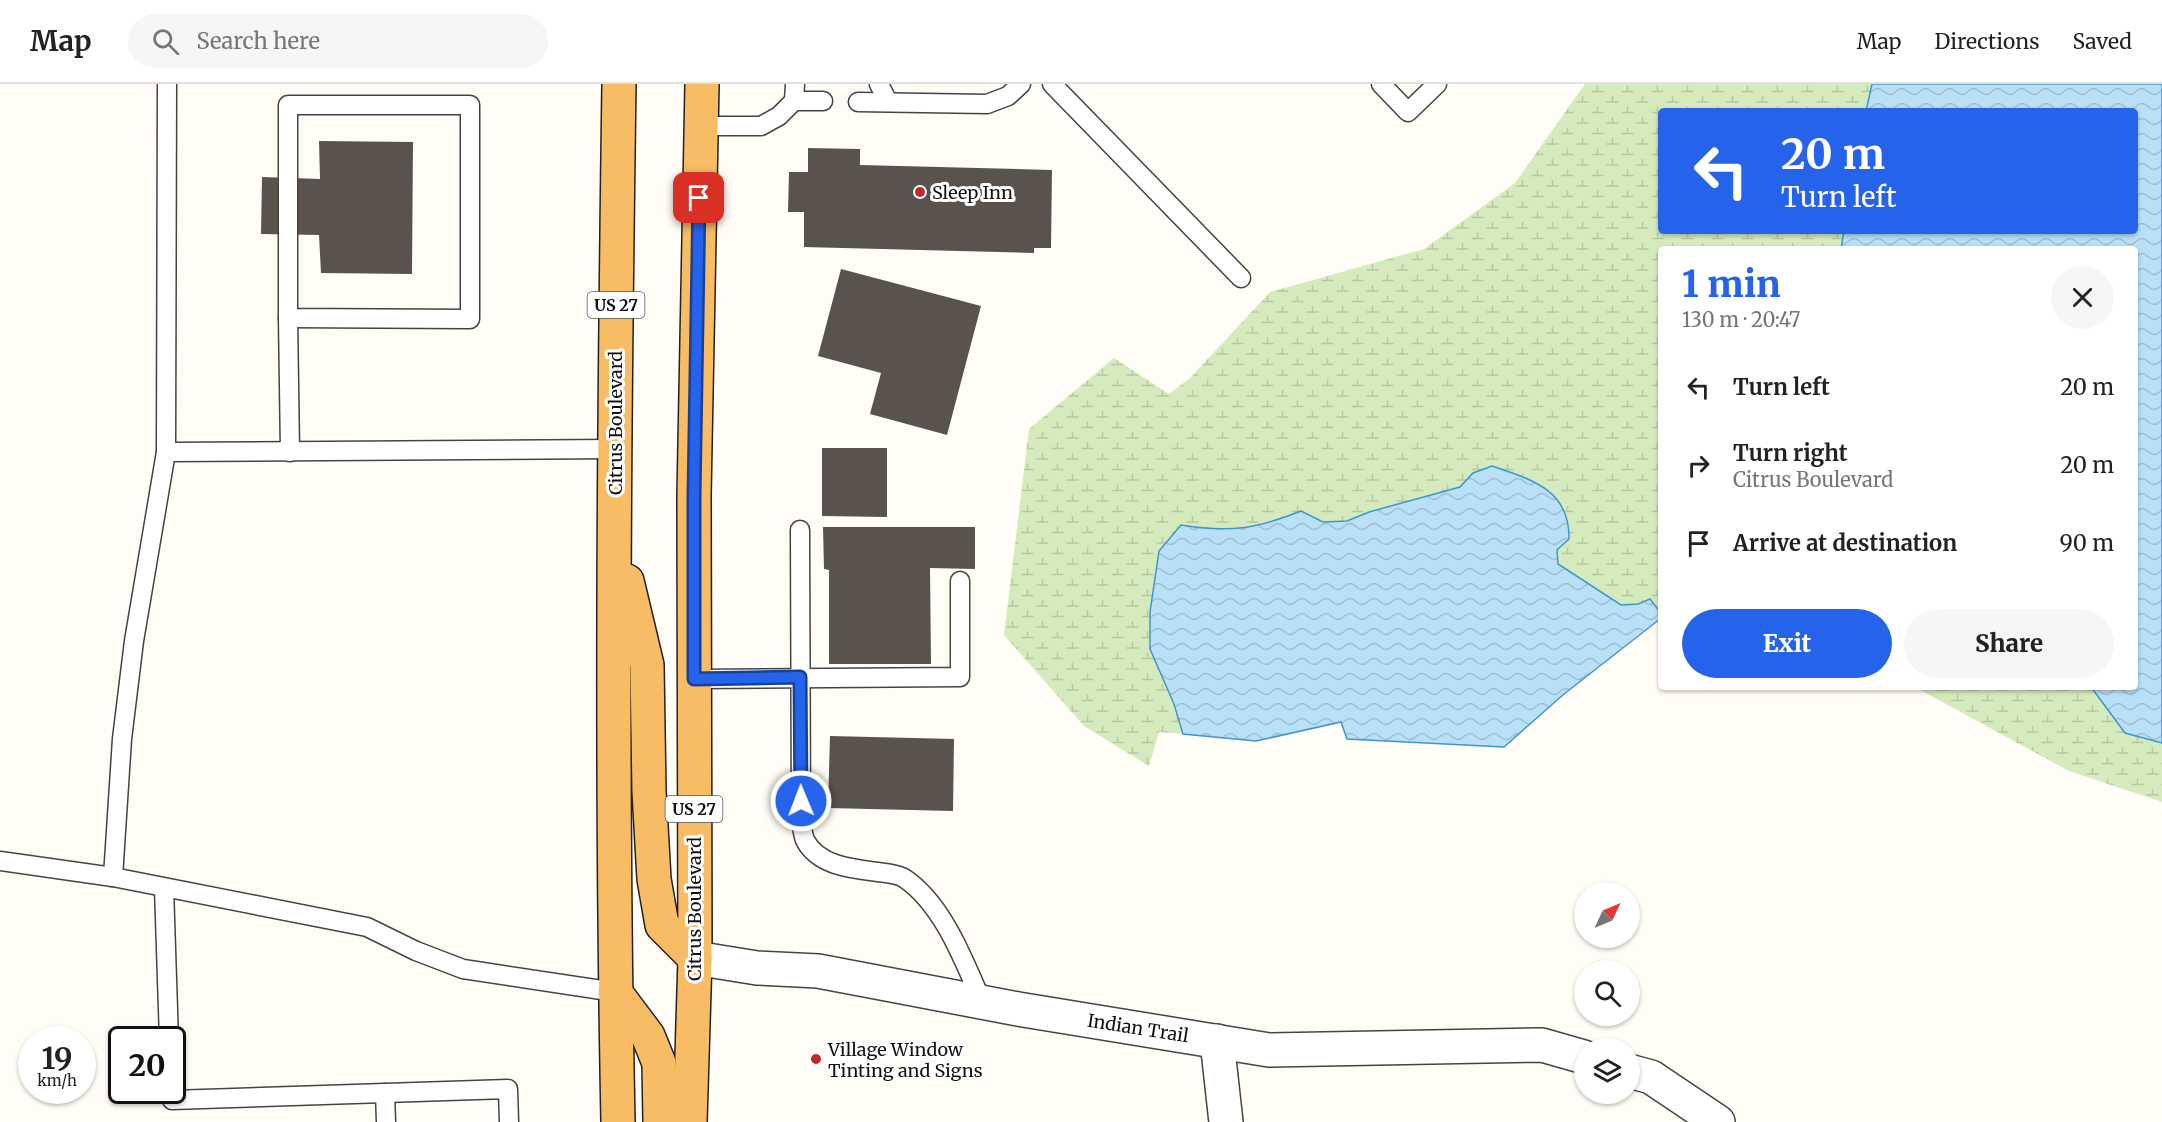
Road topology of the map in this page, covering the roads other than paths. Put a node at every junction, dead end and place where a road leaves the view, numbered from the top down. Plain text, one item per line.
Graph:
1 (167, 84) edge
2 (619, 84) edge
3 (702, 84) edge
4 (879, 84) edge
5 (1021, 84) edge
6 (1052, 84) edge
7 (1381, 84) edge
8 (1437, 84) edge
9 (794, 93) edge
10 (823, 101) dead end
11 (858, 102) dead end
12 (888, 102) junction
13 (700, 126) junction
14 (1241, 278) dead end
15 (288, 318) junction
16 (615, 450) junction
17 (166, 452) junction
18 (290, 452) junction
19 (614, 527) junction
20 (800, 530) dead end
21 (960, 581) dead end
22 (800, 677) junction
23 (694, 679) junction
24 (0, 861) edge
25 (113, 877) junction
26 (164, 888) junction
27 (695, 958) junction
28 (615, 992) junction
29 (982, 1002) junction
30 (169, 1026) edge
31 (1217, 1041) junction
32 (1574, 1054) edge
33 (1640, 1074) edge
34 (385, 1093) junction
35 (186, 1100) edge
36 (386, 1122) edge
37 (509, 1122) edge
38 (618, 1122) edge
39 (660, 1122) edge
40 (690, 1122) edge
41 (1226, 1122) edge
42 (1718, 1122) edge

1 - 17 lane
2 - 16 highway, Citrus Boulevard / US 27
3 - 13 highway, Citrus Boulevard / US 27
4 - 12 lane
5 - 12 lane
6 - 14 lane
7 - 8 lane
9 - 10 lane
9 - 13 lane
11 - 12 lane
13 - 23 highway, Citrus Boulevard / US 27
15 - 15 lane
15 - 18 lane
16 - 18 lane
16 - 19 highway, Citrus Boulevard / US 27
17 - 18 lane
17 - 25 lane
19 - 27 highway
19 - 28 highway, Citrus Boulevard / US 27
20 - 22 lane
21 - 22 lane
22 - 23 lane
22 - 29 lane
23 - 27 highway, Citrus Boulevard / US 27
24 - 25 lane
25 - 26 lane
26 - 28 lane
26 - 30 lane
27 - 29 street, Indian Trail
27 - 40 highway, Citrus Boulevard / US 27
28 - 38 highway, Citrus Boulevard / US 27
28 - 39 highway
29 - 31 street, Indian Trail
31 - 32 street, Indian Trail
31 - 41 street
33 - 42 street
34 - 35 lane
34 - 36 lane
34 - 37 lane

